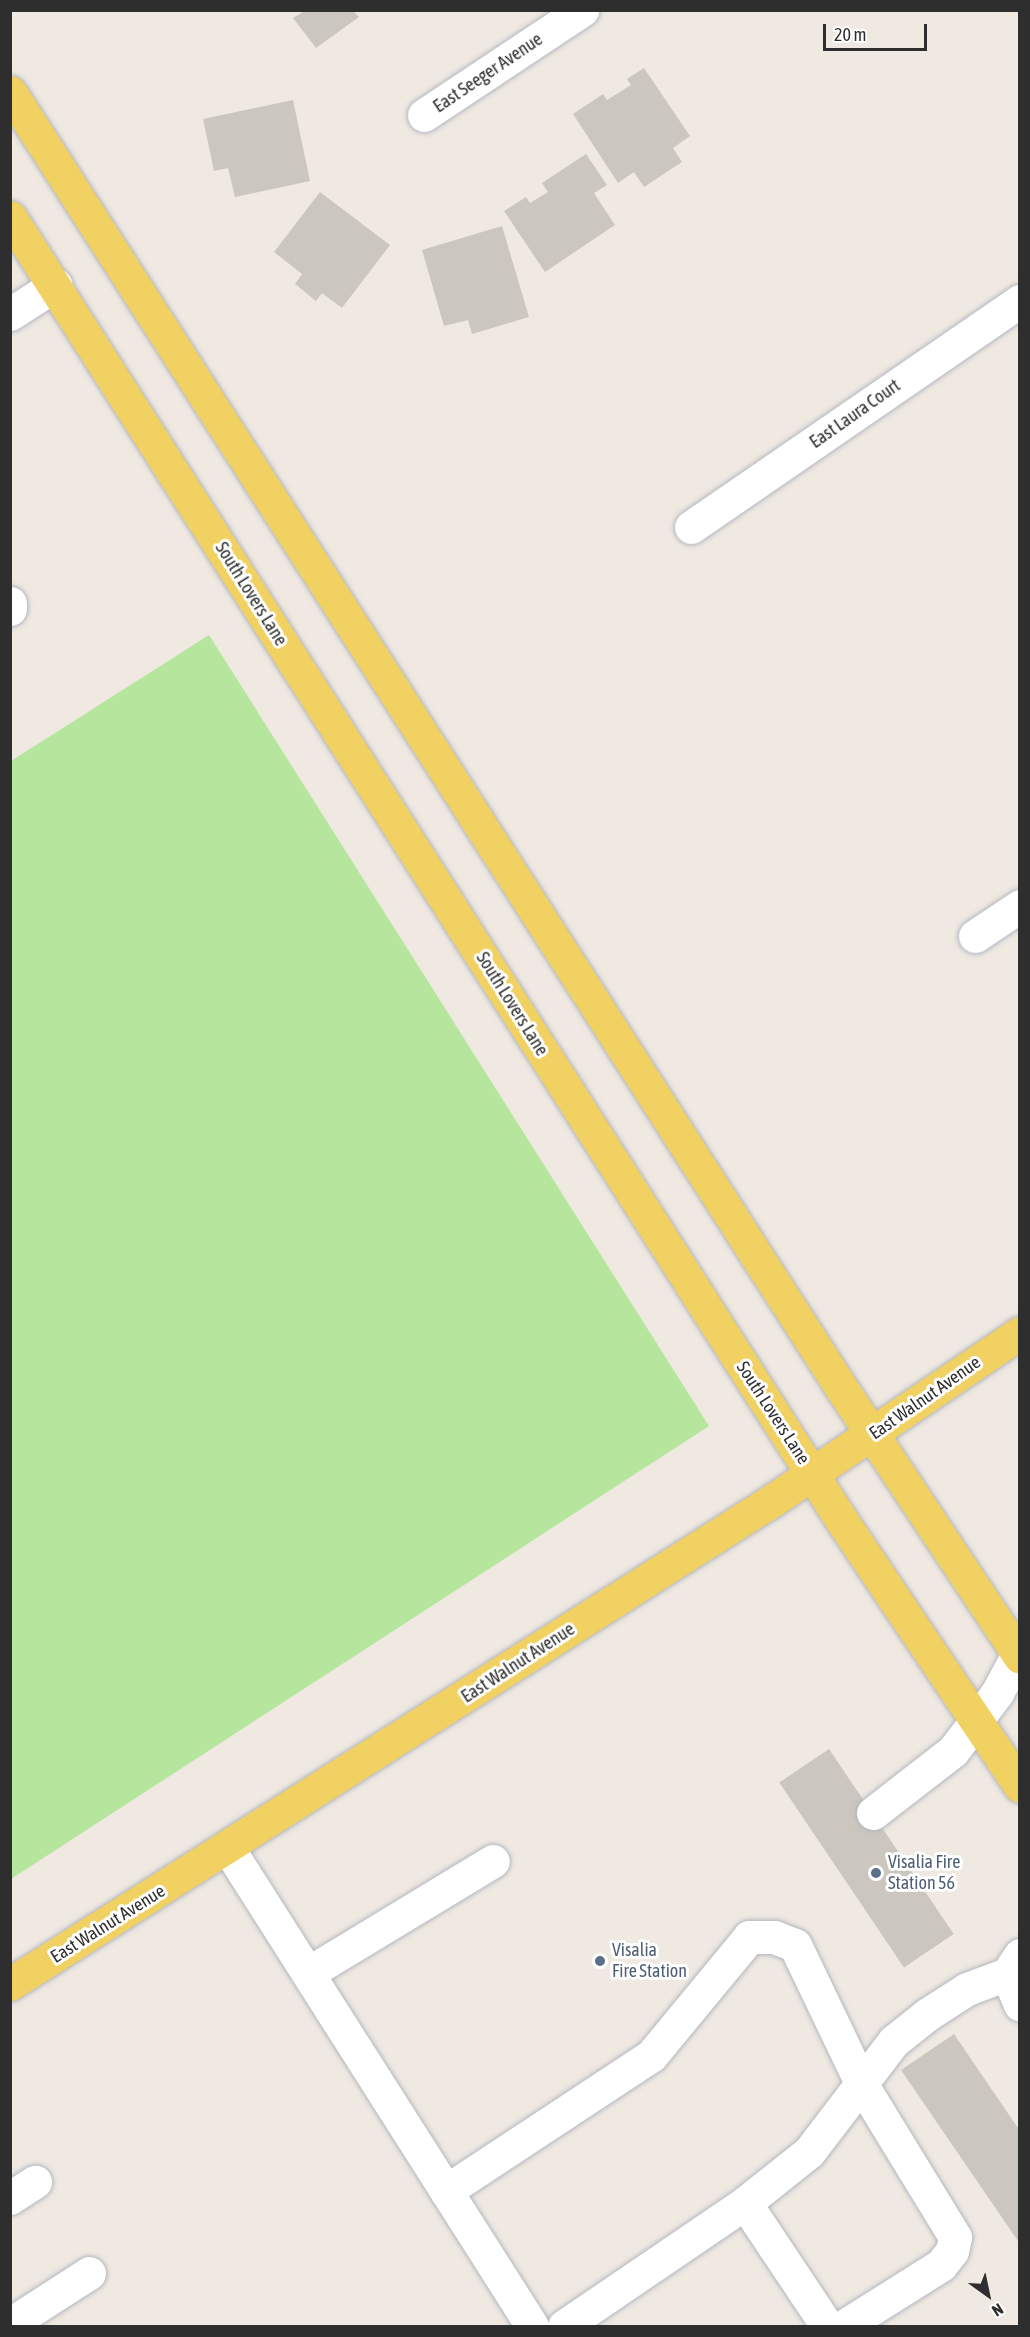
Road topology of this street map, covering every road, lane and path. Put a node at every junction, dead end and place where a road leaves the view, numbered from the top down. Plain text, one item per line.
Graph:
1 (582, 10) edge
2 (10, 92) edge
3 (424, 115) dead end
4 (10, 217) edge
5 (55, 285) junction
6 (1020, 301) edge
7 (10, 314) edge
8 (691, 527) dead end
9 (1020, 906) edge
10 (975, 936) dead end
11 (1020, 1333) edge
12 (872, 1435) junction
13 (813, 1475) junction
14 (1019, 1655) edge
15 (976, 1722) junction
16 (1020, 1786) edge
17 (873, 1813) dead end
18 (228, 1848) junction
19 (493, 1861) dead end
20 (1013, 1965) edge
21 (308, 1973) junction
22 (10, 1984) edge
23 (1020, 2004) edge
24 (862, 2085) junction
25 (446, 2191) junction
26 (746, 2203) junction
27 (89, 2273) dead end
28 (10, 2324) edge
29 (532, 2326) edge
30 (564, 2326) edge
31 (826, 2326) edge
32 (844, 2326) edge

1 - 3 street, East Seeger Avenue
2 - 12 main road
4 - 5 main road, South Lovers Lane
5 - 7 street
5 - 13 main road, South Lovers Lane
6 - 8 street, East Laura Court
9 - 10 street
11 - 12 main road, East Walnut Avenue
12 - 13 main road, East Walnut Avenue
12 - 14 main road
13 - 15 main road, South Lovers Lane
13 - 18 main road, East Walnut Avenue
14 - 15 street
15 - 16 main road, South Lovers Lane
15 - 17 street
18 - 21 street
18 - 22 main road, East Walnut Avenue
19 - 21 street
20 - 23 street
20 - 24 street
21 - 25 street
24 - 25 street
24 - 26 street
24 - 32 street
25 - 29 street
26 - 30 street
26 - 31 street
27 - 28 street

